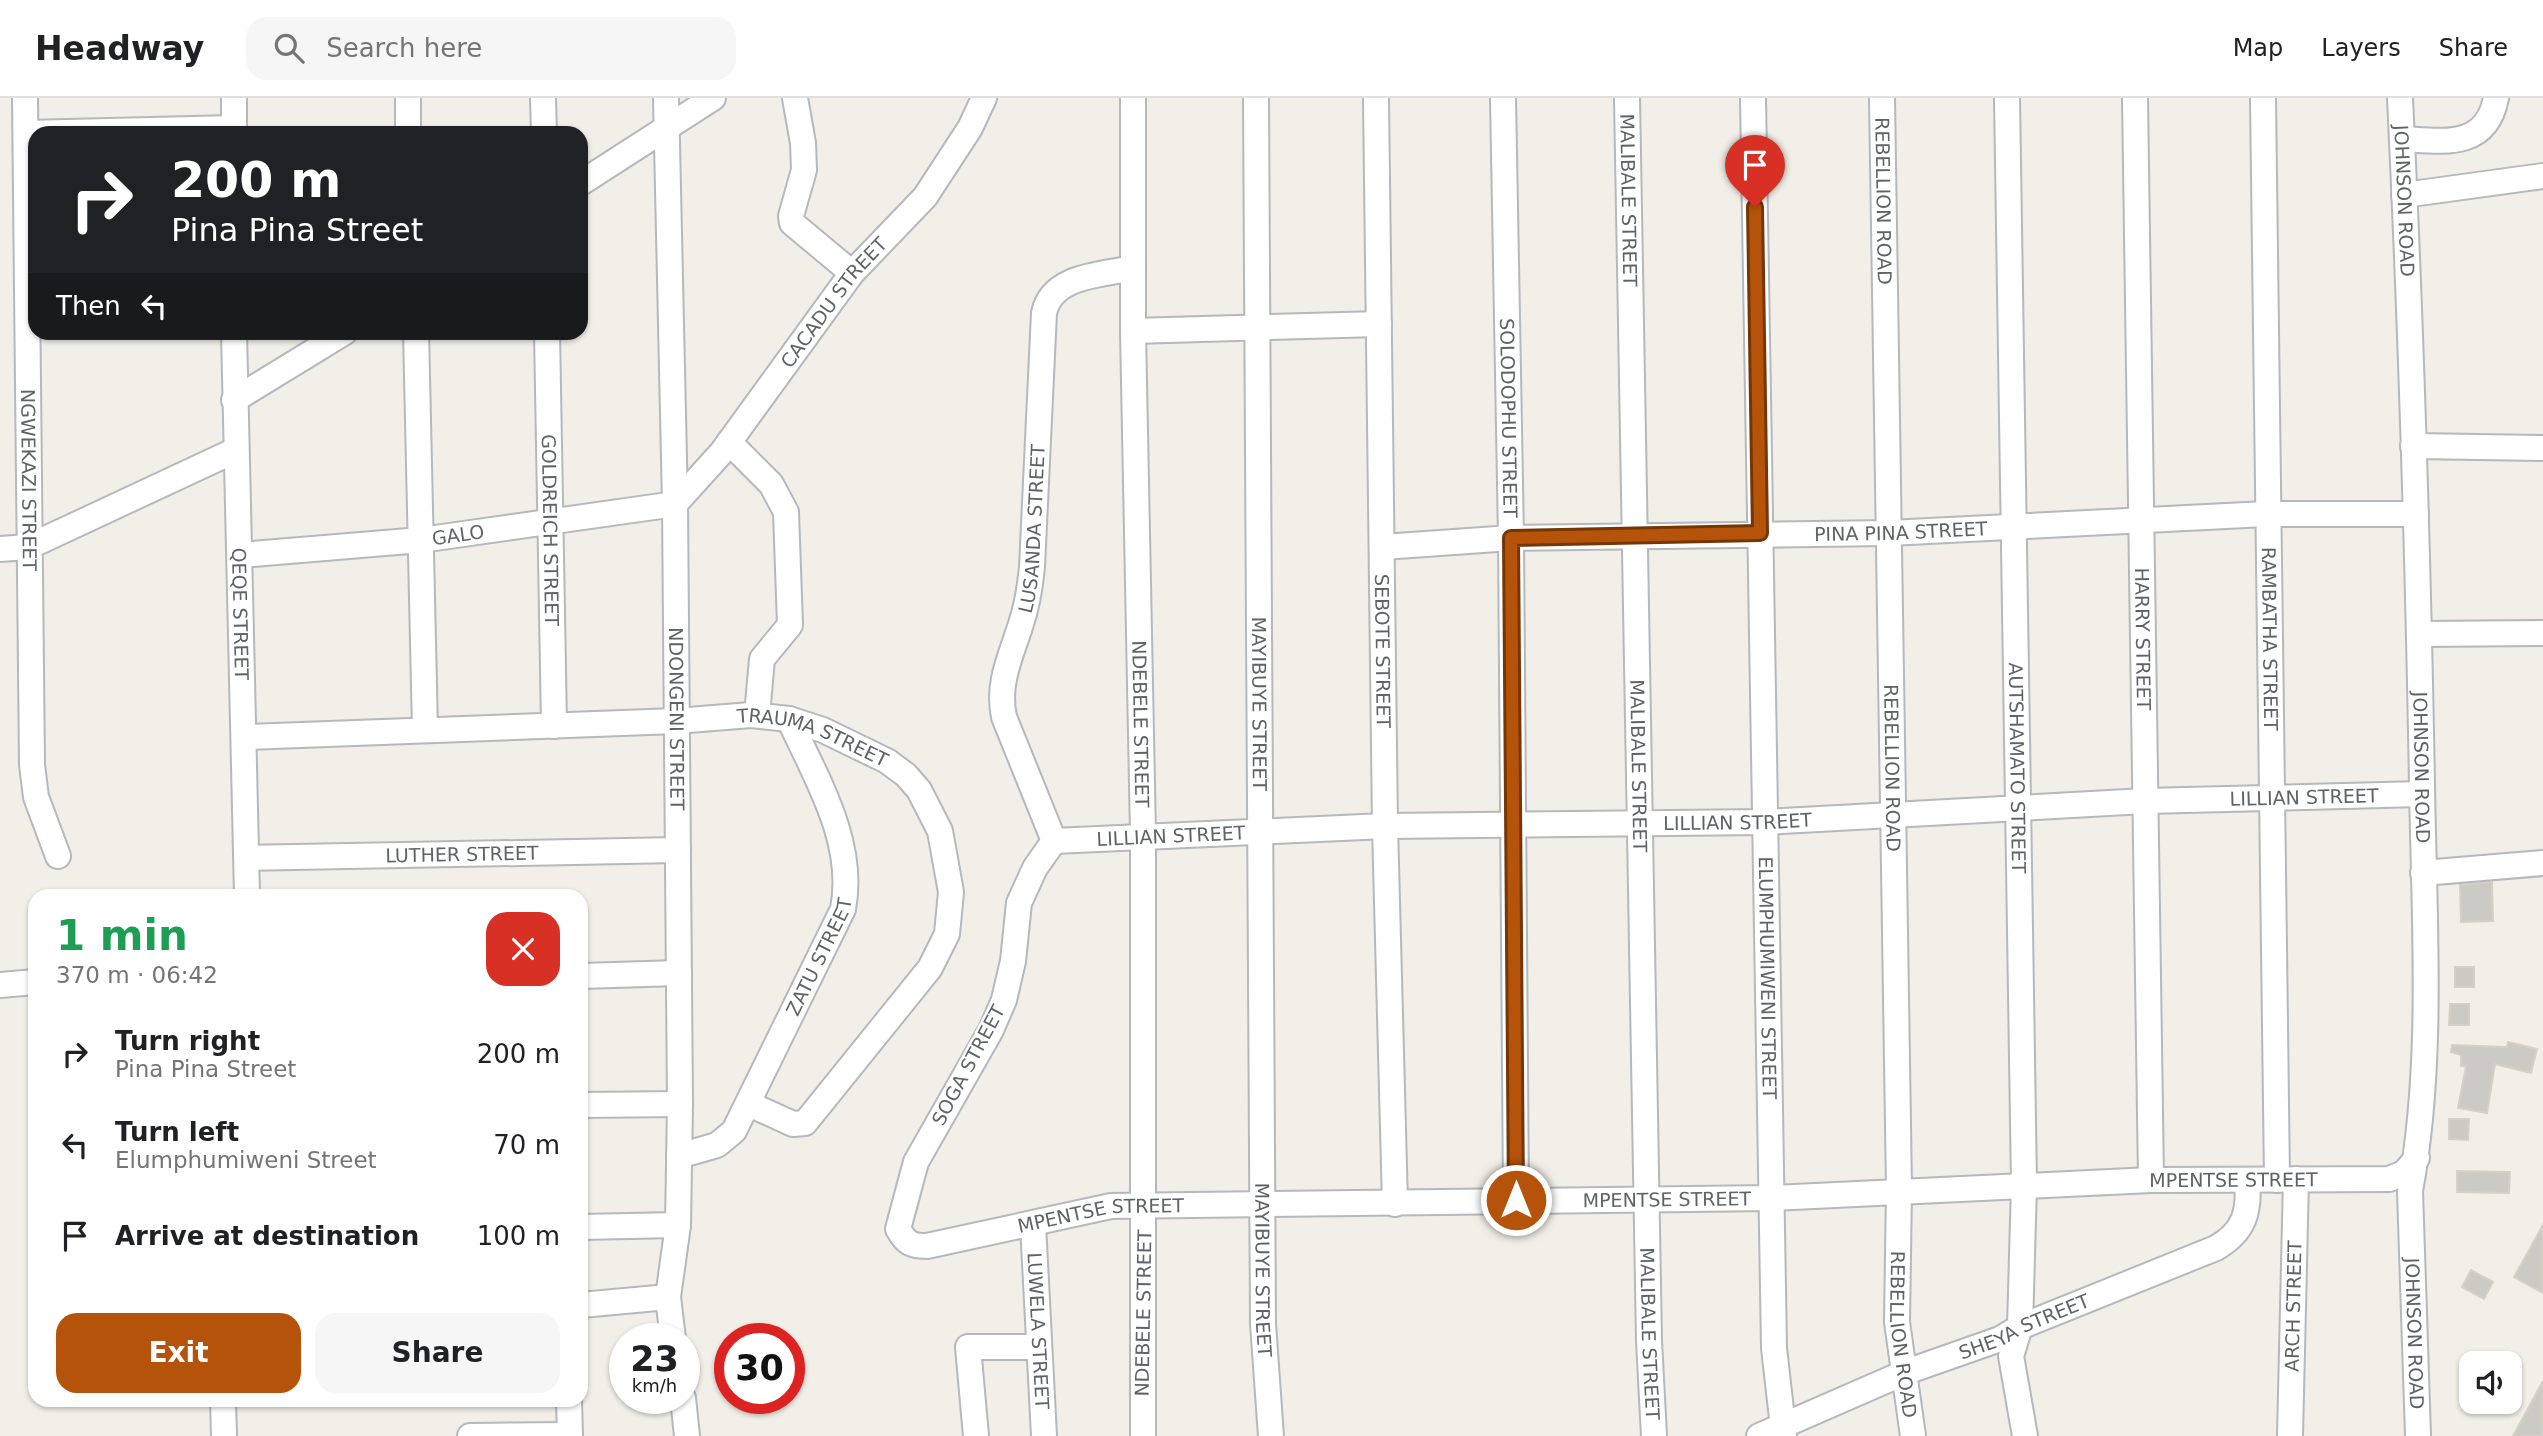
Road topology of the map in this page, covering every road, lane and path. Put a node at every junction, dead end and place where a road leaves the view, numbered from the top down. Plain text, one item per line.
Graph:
1 (25, 98) edge
2 (234, 98) edge
3 (408, 98) edge
4 (543, 98) edge
5 (666, 98) edge
6 (713, 98) edge
7 (795, 98) edge
8 (984, 98) edge
9 (1133, 98) edge
10 (1256, 98) edge
11 (1376, 98) edge
12 (1503, 98) edge
13 (1628, 98) edge
14 (1753, 98) edge
15 (1882, 98) edge
16 (2007, 98) edge
17 (2134, 98) edge
18 (2263, 98) edge
19 (2400, 98) edge
20 (2496, 98) edge
21 (234, 126) edge
22 (408, 126) edge
23 (544, 126) edge
24 (666, 130) junction
25 (26, 133) joint
26 (2402, 139) junction
27 (2543, 176) edge
28 (588, 179) edge
29 (2404, 195) junction
30 (1133, 268) junction
31 (852, 273) junction
32 (1379, 324) junction
33 (1256, 329) junction
34 (1133, 331) junction
35 (234, 340) edge
36 (332, 340) edge
37 (416, 340) edge
38 (547, 340) edge
39 (234, 400) junction
40 (729, 442) junction
41 (2413, 446) junction
42 (2543, 448) edge
43 (236, 450) junction
44 (675, 504) junction
45 (2266, 514) junction
46 (2416, 514) junction
47 (550, 521) junction
48 (2141, 523) junction
49 (2015, 528) junction
50 (1760, 533) junction
51 (1889, 533) junction
52 (1634, 536) junction
53 (1511, 538) junction
54 (421, 540) junction
55 (28, 547) junction
56 (1384, 547) junction
57 (0, 549) edge
58 (240, 555) junction
59 (2543, 633) edge
60 (2419, 634) junction
61 (757, 715) junction
62 (789, 719) junction
63 (676, 721) junction
64 (554, 726) junction
65 (425, 730) junction
66 (245, 737) junction
67 (2422, 793) junction
68 (2271, 796) junction
69 (2145, 801) junction
70 (2020, 810) junction
71 (1891, 816) junction
72 (1766, 822) junction
73 (1514, 823) junction
74 (1641, 824) junction
75 (1384, 826) junction
76 (1260, 832) junction
77 (1143, 835) junction
78 (1054, 841) junction
79 (678, 850) junction
80 (58, 856) dead end
81 (247, 858) junction
82 (2543, 863) edge
83 (2423, 873) junction
84 (247, 889) edge
85 (679, 973) junction
86 (588, 976) edge
87 (28, 983) edge
88 (0, 985) edge
89 (680, 1104) junction
90 (749, 1104) junction
91 (588, 1105) edge
92 (680, 1156) junction
93 (2417, 1158) junction
94 (2286, 1179) junction
95 (2151, 1180) junction
96 (2247, 1181) junction
97 (2024, 1185) junction
98 (1899, 1189) junction
99 (1647, 1198) junction
100 (1772, 1198) junction
101 (1516, 1200) junction
102 (1395, 1204) junction
103 (1262, 1205) junction
104 (1144, 1206) junction
105 (678, 1224) junction
106 (1033, 1224) junction
107 (588, 1227) edge
108 (913, 1246) joint
109 (668, 1297) junction
110 (588, 1304) edge
111 (671, 1323) edge
112 (2020, 1326) junction
113 (1038, 1347) junction
114 (1906, 1372) junction
115 (223, 1407) edge
116 (569, 1407) edge
117 (685, 1414) edge
118 (1782, 1431) edge
119 (570, 1435) edge
120 (224, 1436) edge
121 (470, 1436) edge
122 (687, 1436) edge
123 (976, 1436) edge
124 (1044, 1436) edge
125 (1143, 1436) edge
126 (1271, 1436) edge
127 (1654, 1436) edge
128 (1759, 1436) edge
129 (1913, 1436) edge
130 (2025, 1436) edge
131 (2290, 1436) edge
132 (2418, 1436) edge

1 - 25 street, NGWEKAZI STREET
2 - 21 street
3 - 22 street
4 - 23 street
5 - 24 street, NDONGENI STREET
6 - 24 street
7 - 31 street
8 - 31 street, CACADU STREET
9 - 30 street, NDEBELE STREET
10 - 33 street, MAYIBUYE STREET
11 - 32 street, SEBOTE STREET
12 - 53 street, SOLODOPHU STREET
13 - 52 street, MALIBALE STREET
14 - 50 street, ELUMPHUMIWENI STREET
15 - 51 street, REBELLION ROAD
16 - 49 street, AUTSHAMATO STREET
17 - 48 street, HARRY STREET
18 - 45 street, RAMBATHA STREET
19 - 26 street, JOHNSON ROAD
20 - 26 street
24 - 28 street
24 - 44 street, NDONGENI STREET
25 - 55 street, NGWEKAZI STREET
26 - 29 street, JOHNSON ROAD
27 - 29 street
29 - 41 street, JOHNSON ROAD
30 - 34 street, NDEBELE STREET
30 - 78 street, LUSANDA STREET
31 - 40 street, CACADU STREET
32 - 33 street
32 - 56 street, SEBOTE STREET
33 - 34 street
33 - 76 street, MAYIBUYE STREET
34 - 77 street, NDEBELE STREET
35 - 39 street, QEQE STREET
36 - 39 street
37 - 54 street
38 - 47 street, GOLDREICH STREET
39 - 43 street, QEQE STREET
40 - 44 street, CACADU STREET
40 - 61 street
41 - 42 street
41 - 46 street, JOHNSON ROAD
43 - 55 street
43 - 58 street, QEQE STREET
44 - 47 street, GALO
44 - 63 street, NDONGENI STREET
45 - 46 street, PINA PINA STREET
45 - 48 street, PINA PINA STREET
45 - 68 street, RAMBATHA STREET
46 - 60 street, JOHNSON ROAD
47 - 54 street, GALO
47 - 64 street, GOLDREICH STREET
48 - 49 street, PINA PINA STREET
48 - 69 street, HARRY STREET
49 - 51 street, PINA PINA STREET
49 - 70 street, AUTSHAMATO STREET
50 - 51 street, PINA PINA STREET
50 - 52 street, PINA PINA STREET
50 - 72 street, ELUMPHUMIWENI STREET
51 - 71 street, REBELLION ROAD
52 - 53 street, PINA PINA STREET
52 - 74 street, MALIBALE STREET
53 - 56 street, PINA PINA STREET
53 - 73 street, SOLODOPHU STREET
54 - 58 street, GALO
54 - 65 street
55 - 57 street
55 - 80 street, NGWEKAZI STREET
56 - 75 street, SEBOTE STREET
58 - 66 street, QEQE STREET
59 - 60 street
60 - 67 street, JOHNSON ROAD
61 - 62 street, TRAUMA STREET
61 - 63 street, TRAUMA STREET
62 - 90 street, ZATU STREET
62 - 90 street, TRAUMA STREET
63 - 64 street, TRAUMA STREET
63 - 79 street, NDONGENI STREET
64 - 65 street, TRAUMA STREET
65 - 66 street, TRAUMA STREET
66 - 81 street, QEQE STREET
67 - 68 street, LILLIAN STREET
67 - 83 street, JOHNSON ROAD
68 - 69 street, LILLIAN STREET
68 - 94 street, RAMBATHA STREET
69 - 70 street, LILLIAN STREET
69 - 95 street, HARRY STREET
70 - 71 street, LILLIAN STREET
70 - 97 street, AUTSHAMATO STREET
71 - 72 street, LILLIAN STREET
71 - 98 street, REBELLION ROAD
72 - 74 street, LILLIAN STREET
72 - 100 street, ELUMPHUMIWENI STREET
73 - 74 street, LILLIAN STREET
73 - 75 street, LILLIAN STREET
73 - 101 street, SOLODOPHU STREET
74 - 99 street, MALIBALE STREET
75 - 76 street, LILLIAN STREET
75 - 102 street, SEBOTE STREET
76 - 77 street, LILLIAN STREET
76 - 103 street, MAYIBUYE STREET
77 - 78 street, LILLIAN STREET
77 - 104 street, NDEBELE STREET
78 - 108 street, SOGA STREET
79 - 81 street, LUTHER STREET
79 - 85 street, NDONGENI STREET
81 - 84 street, QEQE STREET
82 - 83 street
83 - 93 street, JOHNSON ROAD
85 - 86 street
85 - 89 street, NDONGENI STREET
87 - 88 street
89 - 91 street
89 - 92 street, NDONGENI STREET
90 - 92 street, ZATU STREET
92 - 105 street, NDONGENI STREET
93 - 94 street, MPENTSE STREET
93 - 132 street, JOHNSON ROAD
94 - 96 street, MPENTSE STREET
94 - 131 street, ARCH STREET
95 - 96 street, MPENTSE STREET
95 - 97 street, MPENTSE STREET
96 - 112 street, SHEYA STREET
97 - 98 street, MPENTSE STREET
97 - 112 street, AUTSHAMATO STREET
98 - 100 street, MPENTSE STREET
98 - 114 street, REBELLION ROAD
99 - 100 street, MPENTSE STREET
99 - 101 street, MPENTSE STREET
99 - 127 street, MALIBALE STREET
100 - 118 street, ELUMPHUMIWENI STREET
101 - 102 street, MPENTSE STREET
102 - 103 street, MPENTSE STREET
103 - 104 street, MPENTSE STREET
103 - 126 street, MAYIBUYE STREET
104 - 106 street, MPENTSE STREET
104 - 125 street, NDEBELE STREET
105 - 107 street
105 - 109 street, NDONGENI STREET
106 - 108 street, MPENTSE STREET
106 - 113 street, LUWELA STREET
109 - 110 street
109 - 111 street, NDONGENI STREET
112 - 114 street, SHEYA STREET
112 - 130 street, AUTSHAMATO STREET
113 - 123 street
113 - 124 street, LUWELA STREET
114 - 118 street, SHEYA STREET
114 - 129 street, REBELLION ROAD
115 - 120 street
116 - 119 street
117 - 122 street
118 - 128 street, SHEYA STREET
119 - 121 street

